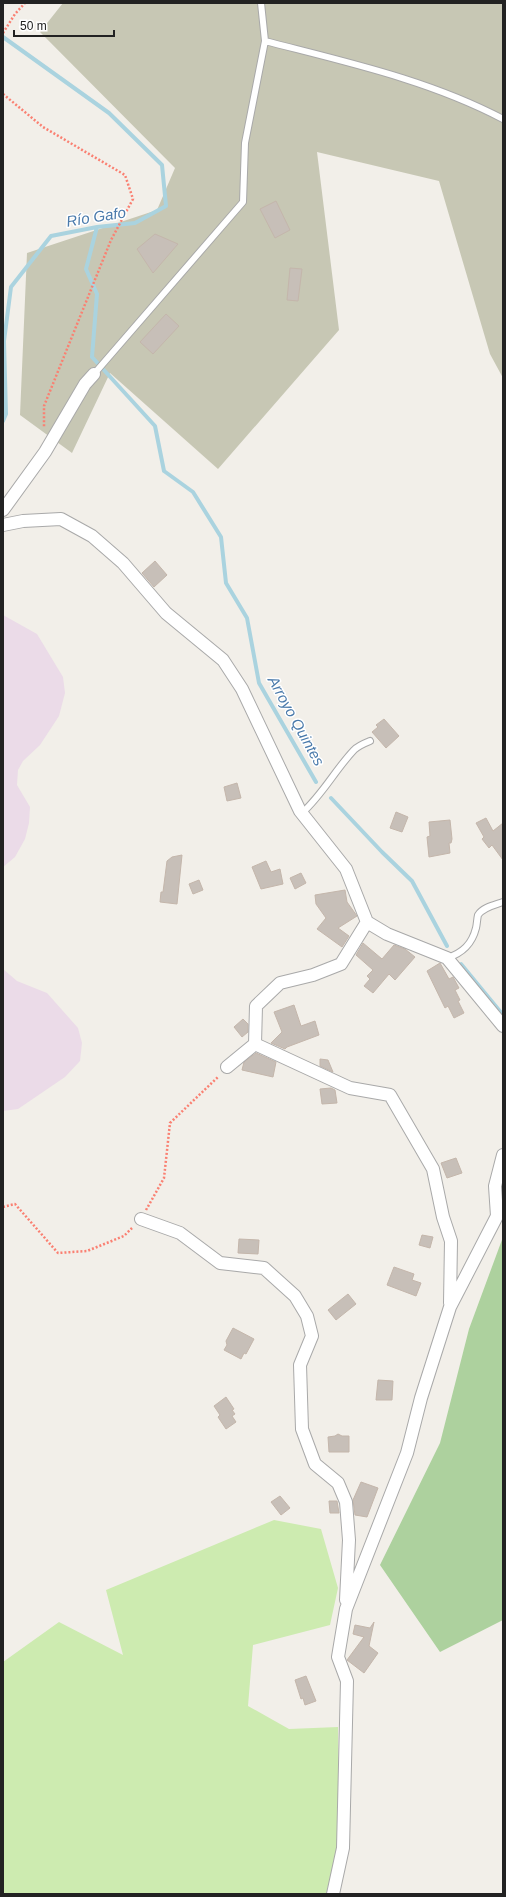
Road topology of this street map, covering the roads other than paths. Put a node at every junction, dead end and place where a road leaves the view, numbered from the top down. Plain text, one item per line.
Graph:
1 (261, 3) edge
2 (265, 41) junction
3 (503, 119) edge
4 (94, 374) joint
5 (3, 510) edge
6 (3, 525) edge
7 (370, 740) dead end
8 (302, 813) junction
9 (503, 902) edge
10 (367, 922) junction
11 (447, 958) junction
12 (503, 1026) edge
13 (255, 1044) junction
14 (228, 1067) road end
15 (503, 1154) edge
16 (141, 1219) road end
17 (450, 1307) junction
18 (346, 1609) junction
19 (333, 1894) edge

1 - 2 lane
2 - 3 lane
2 - 4 lane
4 - 5 street
6 - 8 street
7 - 8 lane
8 - 10 street
9 - 11 lane
10 - 11 street
10 - 13 street
11 - 12 street
13 - 14 street
13 - 17 street
15 - 17 street
16 - 18 street
17 - 18 street
18 - 19 street

